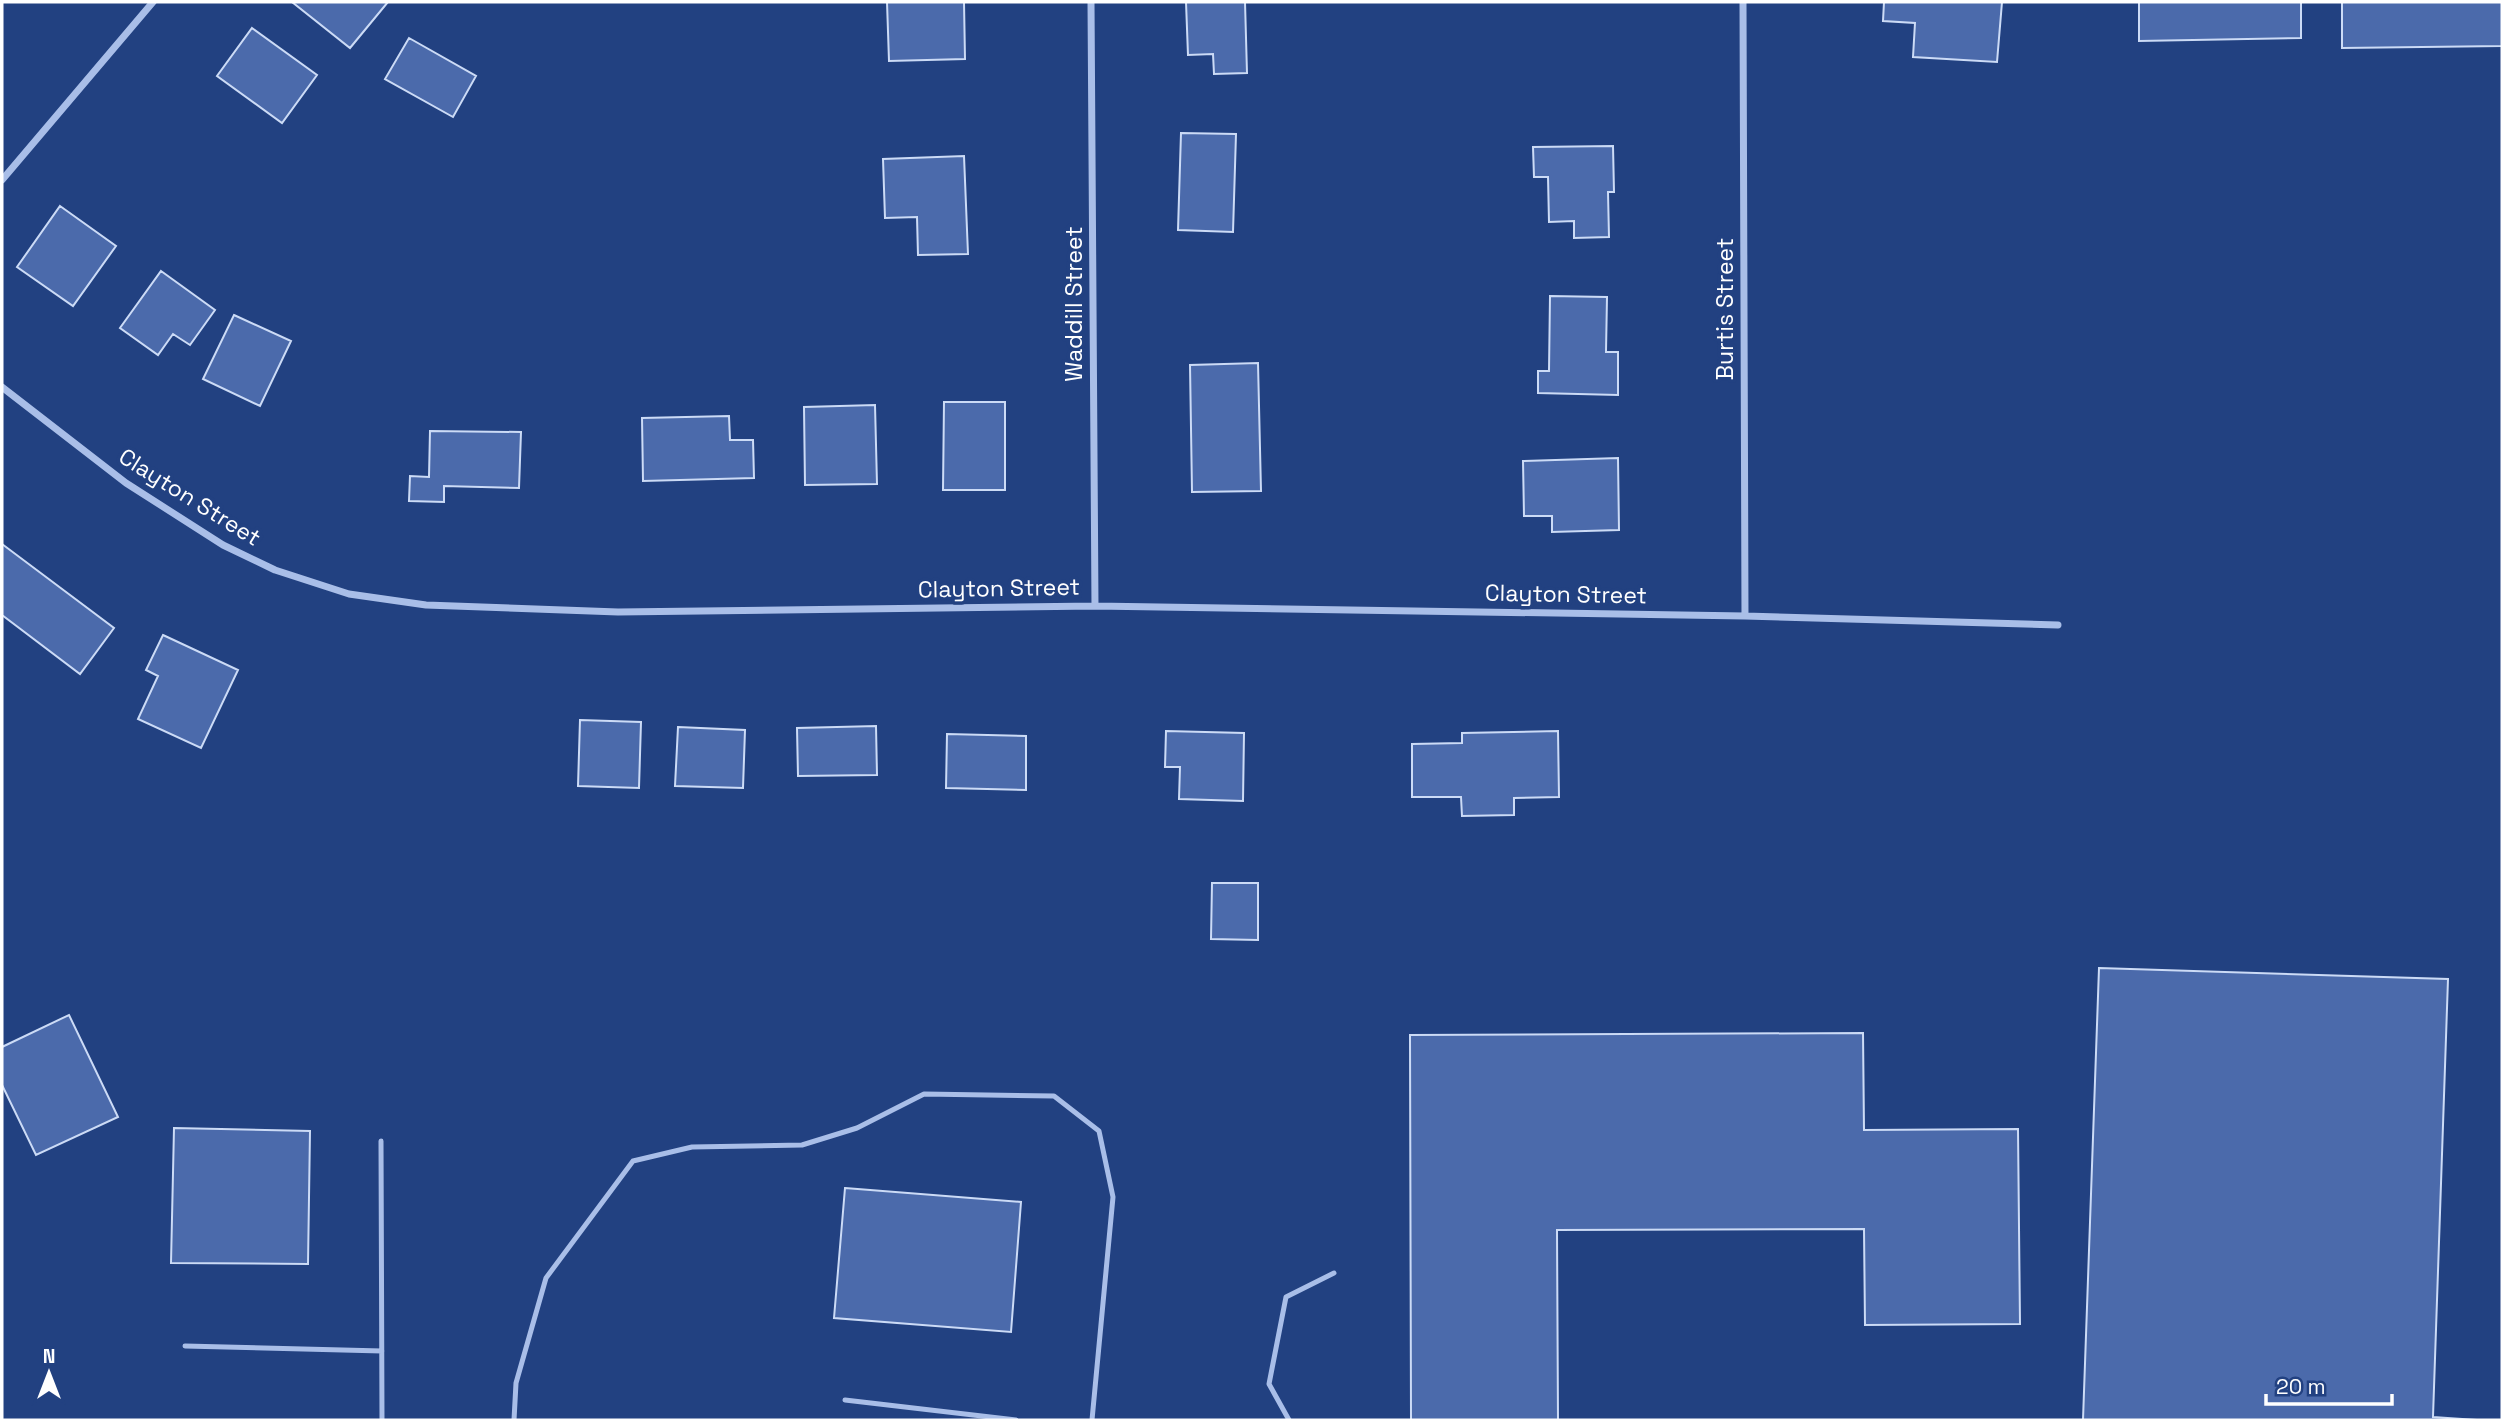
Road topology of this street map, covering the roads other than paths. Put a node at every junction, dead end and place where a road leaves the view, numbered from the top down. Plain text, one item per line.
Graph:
1 (153, 2) edge
2 (1091, 2) edge
3 (1743, 2) edge
4 (2, 180) edge
5 (2, 387) edge
6 (1095, 606) junction
7 (1745, 616) junction
8 (2058, 625) dead end
9 (381, 1141) dead end
10 (1334, 1273) dead end
11 (185, 1346) dead end
12 (382, 1351) junction
13 (845, 1400) dead end
14 (382, 1420) edge
15 (514, 1420) edge
16 (1016, 1420) edge
17 (1092, 1420) edge
18 (1289, 1420) edge

1 - 4 street
2 - 6 street, Waddill Street
3 - 7 street, Burtis Street
5 - 6 street, Clayton Street
6 - 7 street, Clayton Street
7 - 8 street, Clayton Street
9 - 12 lane
10 - 18 lane
11 - 12 lane
12 - 14 lane
13 - 16 lane
15 - 17 lane

